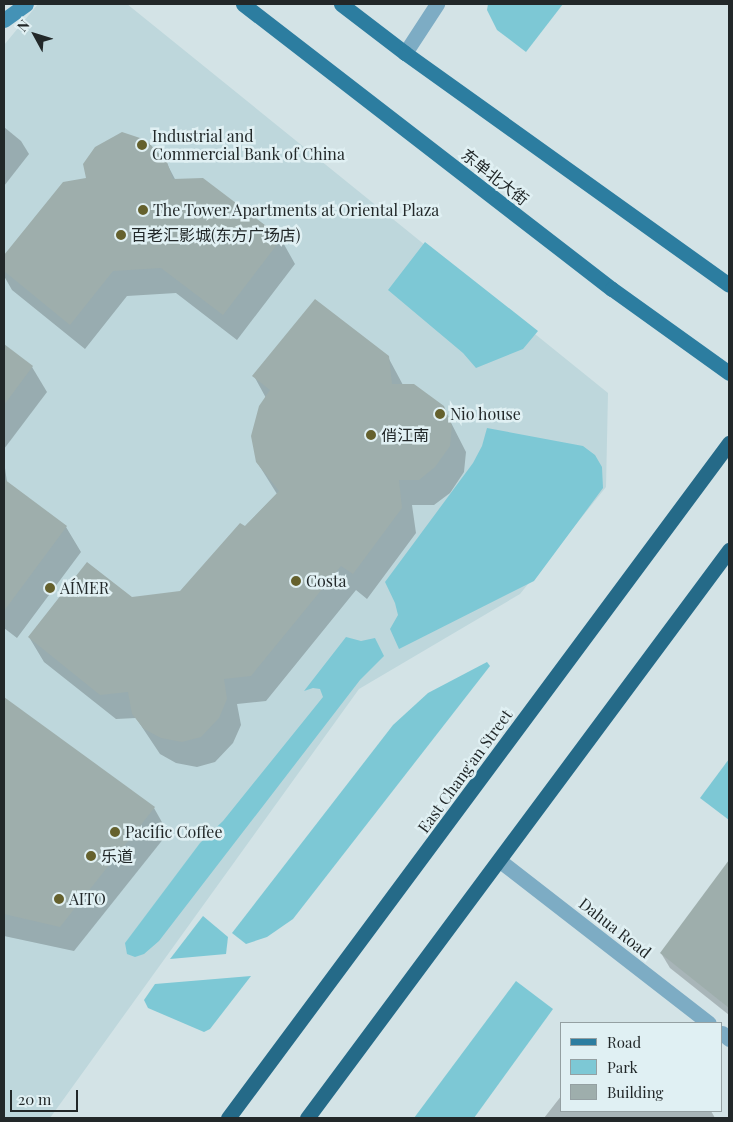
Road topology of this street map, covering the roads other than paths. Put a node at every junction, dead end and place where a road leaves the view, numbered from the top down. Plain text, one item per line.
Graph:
1 (26, 4) edge
2 (244, 4) edge
3 (341, 4) edge
4 (437, 4) edge
5 (4, 20) edge
6 (405, 53) junction
7 (729, 285) edge
8 (729, 373) edge
9 (729, 443) edge
10 (729, 550) edge
11 (500, 861) junction
12 (708, 1022) edge
13 (228, 1118) edge
14 (307, 1118) edge

1 - 5 street
2 - 8 main road, 东单北大街
3 - 6 main road
4 - 6 street
6 - 7 main road
9 - 13 highway, East Chang'an Street
10 - 11 highway
11 - 12 street, Dahua Road
11 - 14 highway

